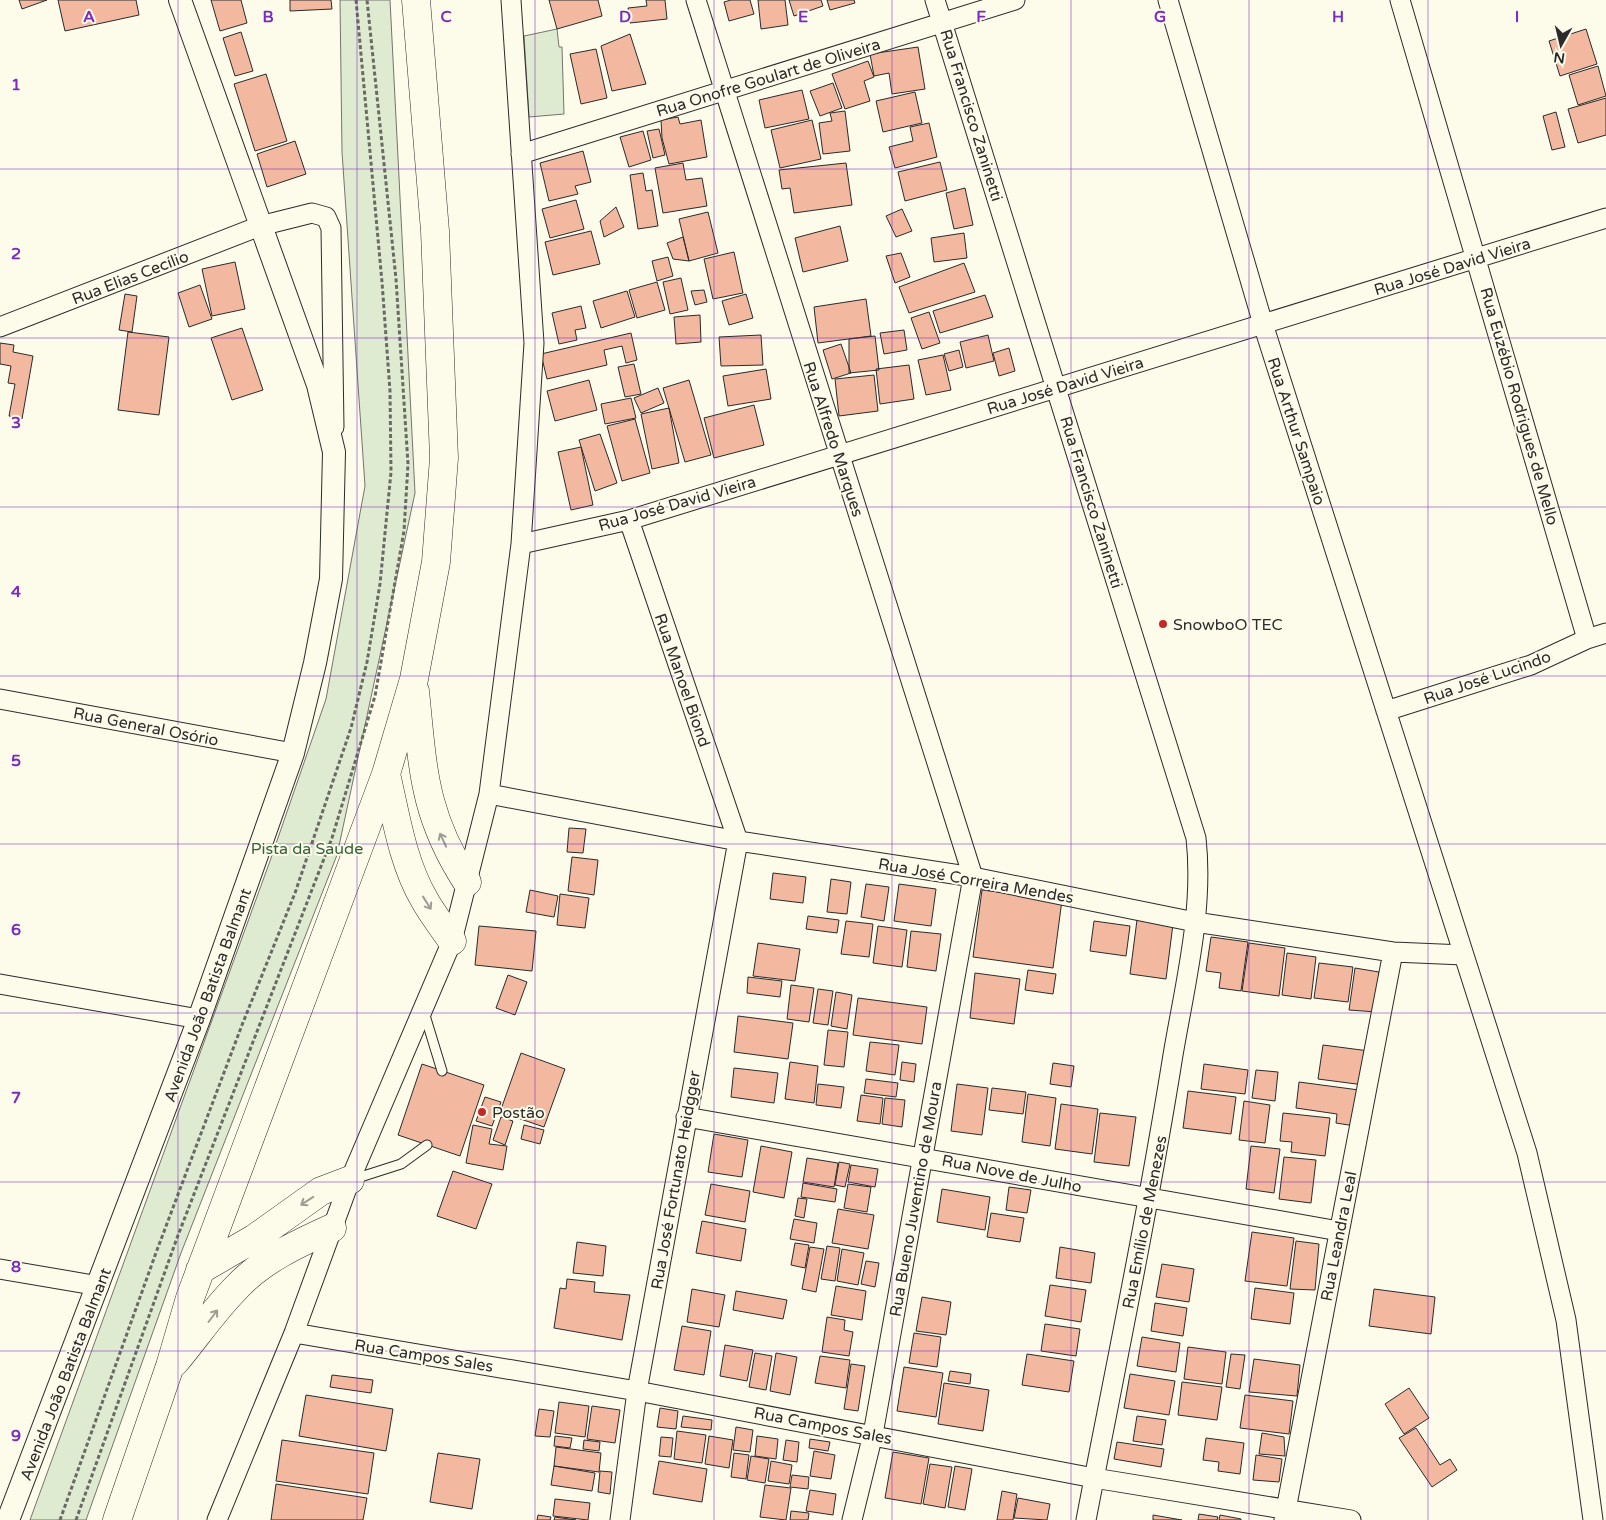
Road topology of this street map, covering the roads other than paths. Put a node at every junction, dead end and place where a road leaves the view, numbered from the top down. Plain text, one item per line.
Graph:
1 (180, 0) edge
2 (416, 0) edge
3 (511, 0) edge
4 (696, 0) edge
5 (935, 0) edge
6 (1015, 0) edge
7 (1168, 0) edge
8 (1400, 0) edge
9 (942, 23) junction
10 (724, 90) junction
11 (520, 154) junction
12 (1606, 218) edge
13 (260, 226) junction
14 (1477, 259) junction
15 (1263, 324) junction
16 (0, 327) edge
17 (1057, 387) junction
18 (334, 452) junction
19 (839, 454) junction
20 (629, 520) junction
21 (521, 544) junction
22 (1606, 632) edge
23 (1587, 639) junction
24 (414, 679) junction
25 (0, 699) edge
26 (1386, 711) junction
27 (293, 753) junction
28 (386, 774) junction
29 (489, 794) junction
30 (738, 841) junction
31 (973, 877) junction
32 (467, 882) junction
33 (1195, 922) junction
34 (452, 941) junction
35 (1393, 952) junction
36 (1464, 955) junction
37 (0, 984) edge
38 (423, 1010) junction
39 (199, 1019) junction
40 (442, 1071) dead end
41 (686, 1117) junction
42 (427, 1145) dead end
43 (922, 1156) junction
44 (350, 1180) junction
45 (1150, 1199) junction
46 (332, 1228) junction
47 (1339, 1231) junction
48 (0, 1269) edge
49 (200, 1270) junction
50 (99, 1286) junction
51 (294, 1334) junction
52 (170, 1366) junction
53 (638, 1391) junction
54 (873, 1434) junction
55 (1094, 1478) junction
56 (1285, 1515) edge
57 (8, 1520) edge
58 (117, 1520) edge
59 (217, 1520) edge
60 (620, 1520) edge
61 (852, 1520) edge
62 (1086, 1520) edge
63 (1351, 1520) edge
64 (1593, 1520) edge

1 - 13 street, Avenida João Batista Balmant
2 - 24 highway
3 - 11 street
4 - 10 street, Rua Alfredo Marques
5 - 9 street, Rua Francisco Zaninetti
6 - 9 street, Rua Onofre Goulart de Oliveira
7 - 15 street, Rua Arthur Sampaio
8 - 14 street, Rua Euzébio Rodrigues de Mello
9 - 10 street, Rua Onofre Goulart de Oliveira
9 - 17 street, Rua Francisco Zaninetti
10 - 11 street, Rua Onofre Goulart de Oliveira
10 - 19 street, Rua Alfredo Marques
11 - 21 street
12 - 14 street, Rua José David Vieira
13 - 16 street, Rua Elias Cecílio
13 - 18 street, Avenida João Batista Balmant
13 - 18 street, Rua Elias Cecílio
14 - 15 street, Rua José David Vieira
14 - 23 street, Rua Euzébio Rodrigues de Mello
15 - 17 street, Rua José David Vieira
15 - 26 street, Rua Arthur Sampaio
17 - 19 street, Rua José David Vieira
17 - 33 street, Rua Francisco Zaninetti
18 - 27 street, Avenida João Batista Balmant
19 - 20 street, Rua José David Vieira
19 - 31 street, Rua Alfredo Marques
20 - 21 street, Rua José David Vieira
20 - 30 street, Rua Manoel Biond
21 - 29 street
22 - 23 street, Rua José Lucindo
23 - 26 street, Rua José Lucindo
24 - 28 highway
32 -> 24 highway
25 - 27 street, Rua General Osório
26 - 36 street, Rua Arthur Sampaio
27 - 39 street, Avenida João Batista Balmant
28 -> 34 highway
28 - 49 highway
29 - 30 street, Rua José Correira Mendes
29 - 32 street
30 - 31 street, Rua José Correira Mendes
30 - 41 street, Rua José Fortunato Heidgger
31 - 33 street, Rua José Correira Mendes
31 - 43 street, Rua Bueno Juventino de Moura
32 - 34 street
33 - 35 street, Rua José Correira Mendes
33 - 45 street, Rua Emílio de Menezes
34 - 38 street
35 - 36 street, Rua José Correira Mendes
35 - 47 street, Rua Leandra Leal
36 - 64 street, Rua Arthur Sampaio
37 - 39 street
38 - 40 lane
38 - 44 street
39 - 50 street, Avenida João Batista Balmant
41 - 43 street, Rua Nove de Julho
41 - 53 street, Rua José Fortunato Heidgger
42 - 44 lane
43 - 45 street, Rua Nove de Julho
43 - 54 street, Rua Bueno Juventino de Moura
44 - 46 street
44 -> 49 highway
45 - 47 street, Rua Nove de Julho
45 - 55 street, Rua Emílio de Menezes
46 - 51 street
52 -> 46 highway
47 - 56 street, Rua Leandra Leal
48 - 50 street
49 - 52 highway
50 - 57 street, Avenida João Batista Balmant
51 - 53 street, Rua Campos Sales
51 - 59 street
52 - 58 highway
53 - 54 street, Rua Campos Sales
53 - 60 street, Rua José Fortunato Heidgger
54 - 55 street, Rua Campos Sales
54 - 61 street, Rua Bueno Juventino de Moura
55 - 56 street, Rua Campos Sales
55 - 62 street, Rua Emílio de Menezes
56 - 63 street, Rua Campos Sales

